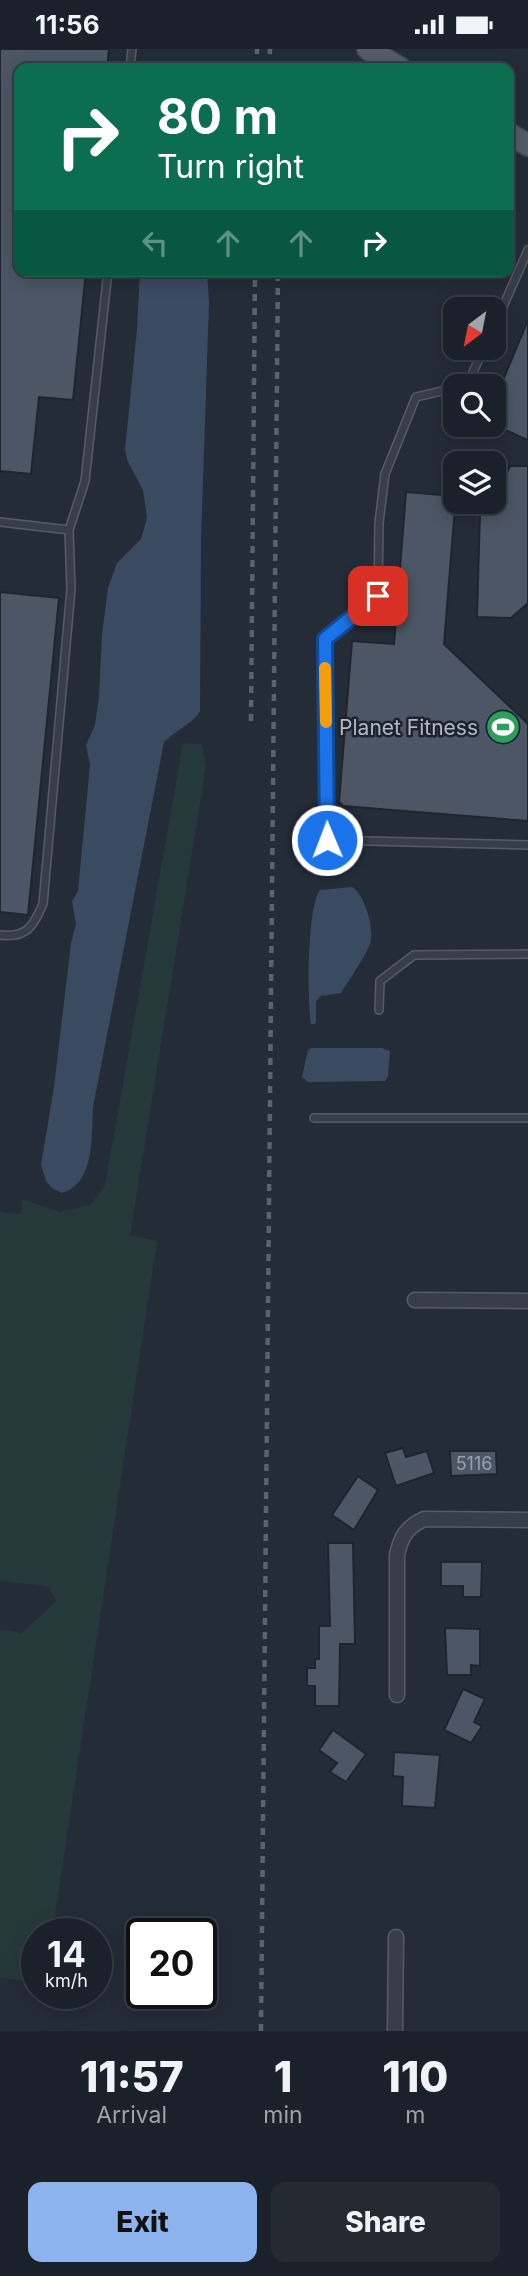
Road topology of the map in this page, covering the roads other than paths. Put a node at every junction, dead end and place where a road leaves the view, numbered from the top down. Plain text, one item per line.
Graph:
1 (368, 49) edge
2 (392, 63) edge
3 (528, 250) edge
4 (107, 277) edge
5 (506, 300) edge
6 (443, 390) edge
7 (0, 522) edge
8 (69, 530) junction
9 (528, 845) edge
10 (0, 936) edge
11 (528, 954) edge
12 (379, 1010) dead end
13 (314, 1118) dead end
14 (528, 1118) edge
15 (415, 1300) dead end
16 (528, 1301) edge
17 (528, 1520) edge
18 (397, 1695) dead end
19 (396, 1937) dead end
20 (395, 2031) edge

1 - 2 main road
3 - 5 lane
4 - 8 lane
6 - 9 lane
7 - 8 lane
8 - 10 lane
11 - 12 lane
13 - 14 lane
15 - 16 street
17 - 18 street
19 - 20 street

